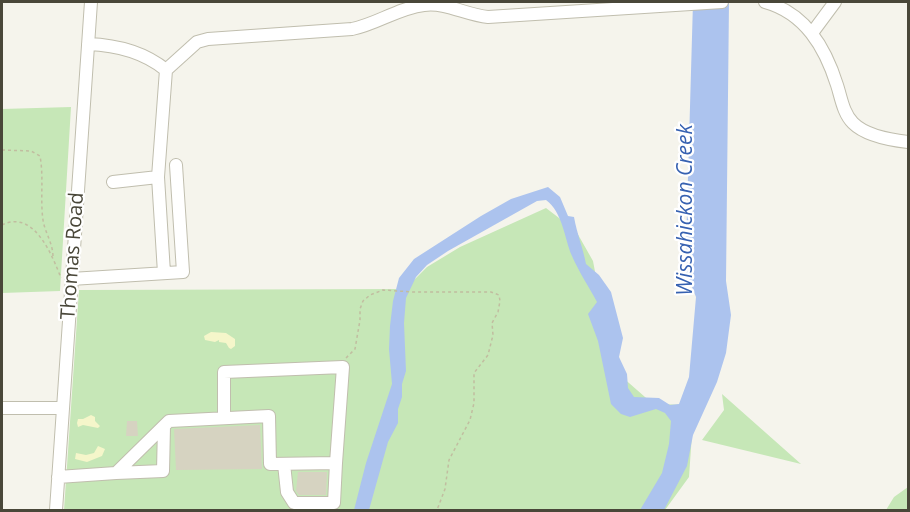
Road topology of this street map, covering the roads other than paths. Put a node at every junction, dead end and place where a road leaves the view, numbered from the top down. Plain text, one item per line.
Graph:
1 (91, 2) edge
2 (722, 2) edge
3 (765, 2) edge
4 (835, 2) edge
5 (812, 33) junction
6 (88, 44) junction
7 (166, 70) junction
8 (909, 142) edge
9 (176, 165) dead end
10 (158, 177) junction
11 (113, 182) dead end
12 (164, 273) junction
13 (71, 279) junction
14 (2, 408) edge
15 (63, 408) junction
16 (224, 418) junction
17 (164, 426) junction
18 (336, 463) junction
19 (284, 464) junction
20 (116, 473) junction
21 (58, 477) junction
22 (56, 510) edge

1 - 6 street, Thomas Road
2 - 7 street
3 - 5 street
4 - 5 street
5 - 8 street
6 - 7 street
6 - 13 street, Thomas Road
7 - 10 street
9 - 12 street
10 - 11 street
10 - 12 street
12 - 13 street
13 - 15 street, Thomas Road
14 - 15 street
15 - 21 street, Thomas Road
16 - 17 street
16 - 18 street
16 - 19 street
17 - 20 street
17 - 20 street
18 - 19 street
18 - 19 street
20 - 21 street
21 - 22 street, Thomas Road

